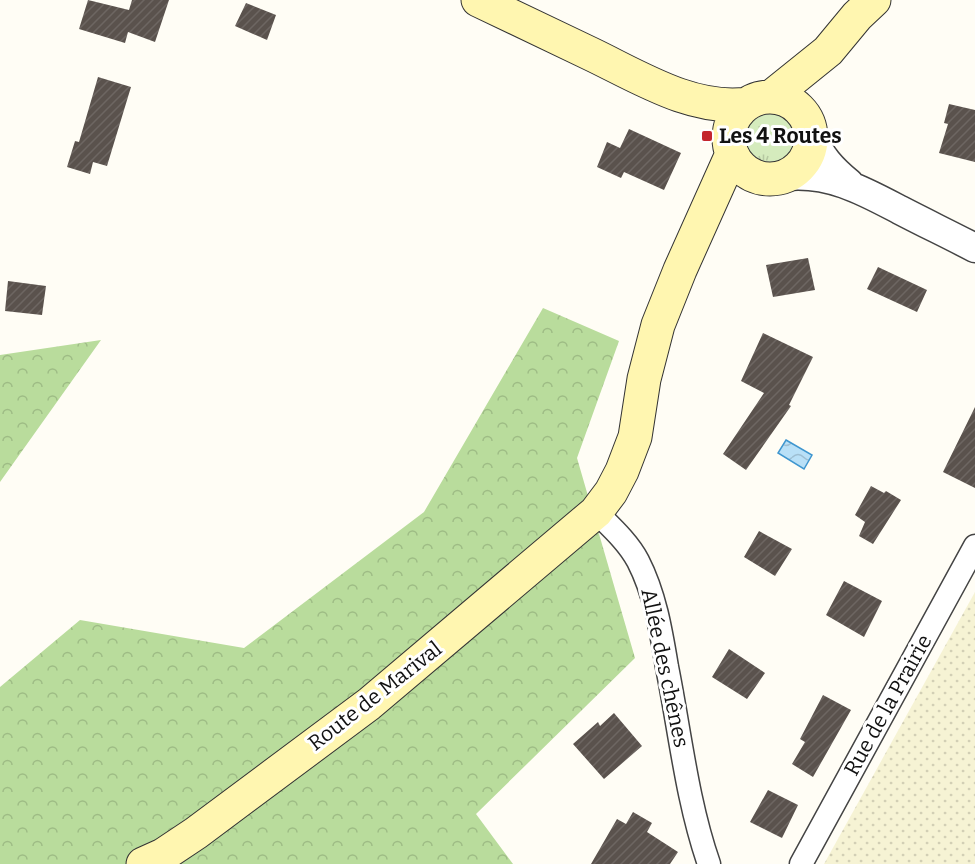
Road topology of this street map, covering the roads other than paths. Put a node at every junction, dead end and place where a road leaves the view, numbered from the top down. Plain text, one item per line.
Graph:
1 (478, 0) edge
2 (874, 0) edge
3 (828, 51) junction
4 (666, 90) junction
5 (759, 100) junction
6 (810, 128) junction
7 (730, 149) junction
8 (774, 177) junction
9 (853, 186) junction
10 (702, 219) junction
11 (975, 248) edge
12 (596, 512) junction
13 (975, 546) edge
14 (143, 864) edge
15 (709, 864) edge
16 (801, 864) edge

1 - 4 main road
2 - 3 main road
3 - 5 main road
3 - 6 main road
4 - 5 main road
4 - 7 main road
5 - 6 main road
5 - 7 main road
6 - 8 main road
6 - 9 street
7 - 8 main road
7 - 10 main road
8 - 9 street
8 - 10 main road
9 - 11 street
10 - 12 main road
12 - 14 main road, Route de Marival
12 - 15 street, Allée des chênes
13 - 16 street, Rue de la Prairie

